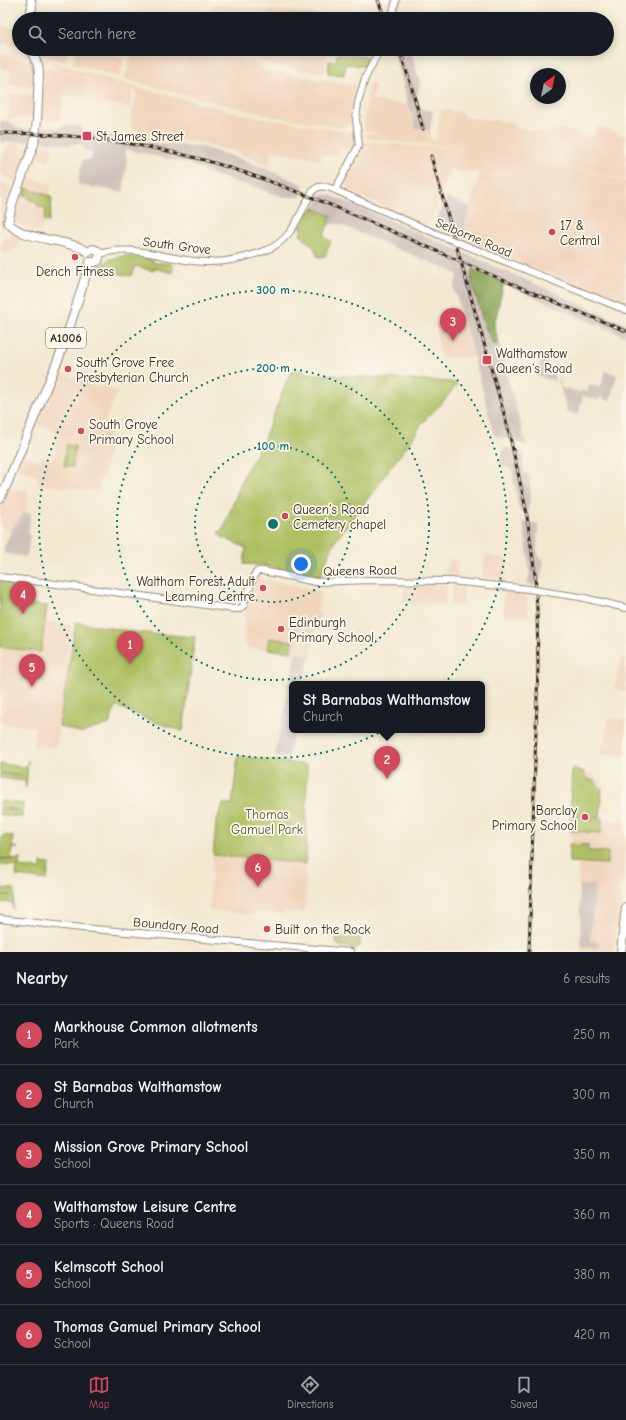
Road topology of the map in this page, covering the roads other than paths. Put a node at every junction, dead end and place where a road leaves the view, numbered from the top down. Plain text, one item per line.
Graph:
1 (31, 0) edge
2 (396, 0) edge
3 (31, 12) edge
4 (393, 12) edge
5 (34, 56) edge
6 (376, 56) edge
7 (315, 189) joint
8 (335, 190) junction
9 (88, 252) junction
10 (100, 254) junction
11 (90, 262) junction
12 (626, 310) edge
13 (0, 498) edge
14 (0, 577) edge
15 (626, 608) edge
16 (626, 907) edge
17 (0, 919) edge
18 (351, 952) edge
19 (621, 952) edge

1 - 3 main road
2 - 4 street
5 - 9 main road
6 - 8 street
7 - 8 street, Selborne Road
7 - 10 street, South Grove
8 - 12 street, Selborne Road, bridge
9 - 10 main road
9 - 11 main road, A1006
10 - 11 main road
11 - 13 main road, A1006
14 - 15 street, Queens Road, bridge
16 - 19 main road
17 - 18 street, Boundary Road

